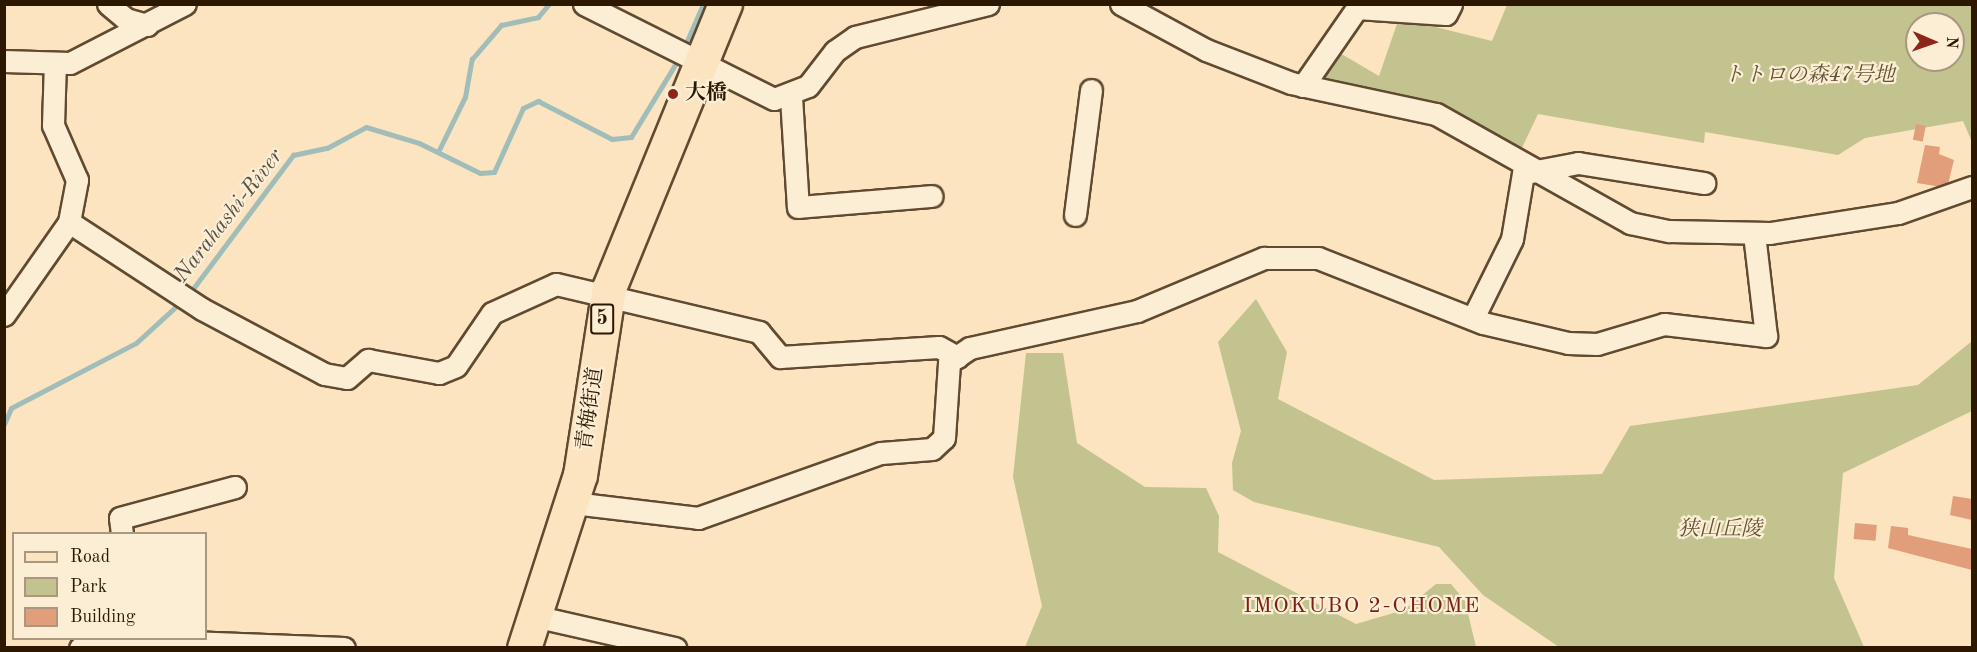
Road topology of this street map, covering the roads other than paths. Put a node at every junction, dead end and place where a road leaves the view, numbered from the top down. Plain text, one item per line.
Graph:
1 (185, 4) edge
2 (584, 4) edge
3 (725, 4) edge
4 (988, 4) edge
5 (1121, 4) edge
6 (1451, 4) edge
7 (109, 5) edge
8 (147, 25) junction
9 (686, 57) junction
10 (4, 61) edge
11 (55, 63) junction
12 (1303, 86) junction
13 (1091, 90) dead end
14 (791, 97) junction
15 (1528, 170) junction
16 (1704, 183) dead end
17 (1972, 187) edge
18 (932, 196) dead end
19 (1075, 215) dead end
20 (69, 222) junction
21 (1754, 234) junction
22 (606, 297) junction
23 (4, 315) edge
24 (1473, 318) junction
25 (957, 357) junction
26 (236, 487) dead end
27 (573, 503) junction
28 (122, 532) edge
29 (534, 616) junction
30 (132, 640) edge
31 (161, 640) edge
32 (80, 648) edge
33 (344, 648) edge
34 (525, 648) edge
35 (675, 648) edge

1 - 8 street
2 - 9 street
3 - 9 main road, 青梅街道 / 5
4 - 14 street
5 - 12 street
6 - 12 street
7 - 8 street
8 - 11 street
9 - 14 street
9 - 22 main road, 青梅街道 / 5
10 - 11 street
11 - 20 street
12 - 15 street
13 - 19 street
14 - 18 street
15 - 16 street
15 - 21 street
15 - 24 street
17 - 21 street
20 - 22 street
20 - 23 street
21 - 24 street
22 - 25 street
22 - 27 main road, 青梅街道 / 5
24 - 25 street
25 - 27 street
26 - 28 street
27 - 29 main road, 青梅街道 / 5
29 - 34 main road, 青梅街道 / 5
29 - 35 street
30 - 32 street
31 - 33 street

